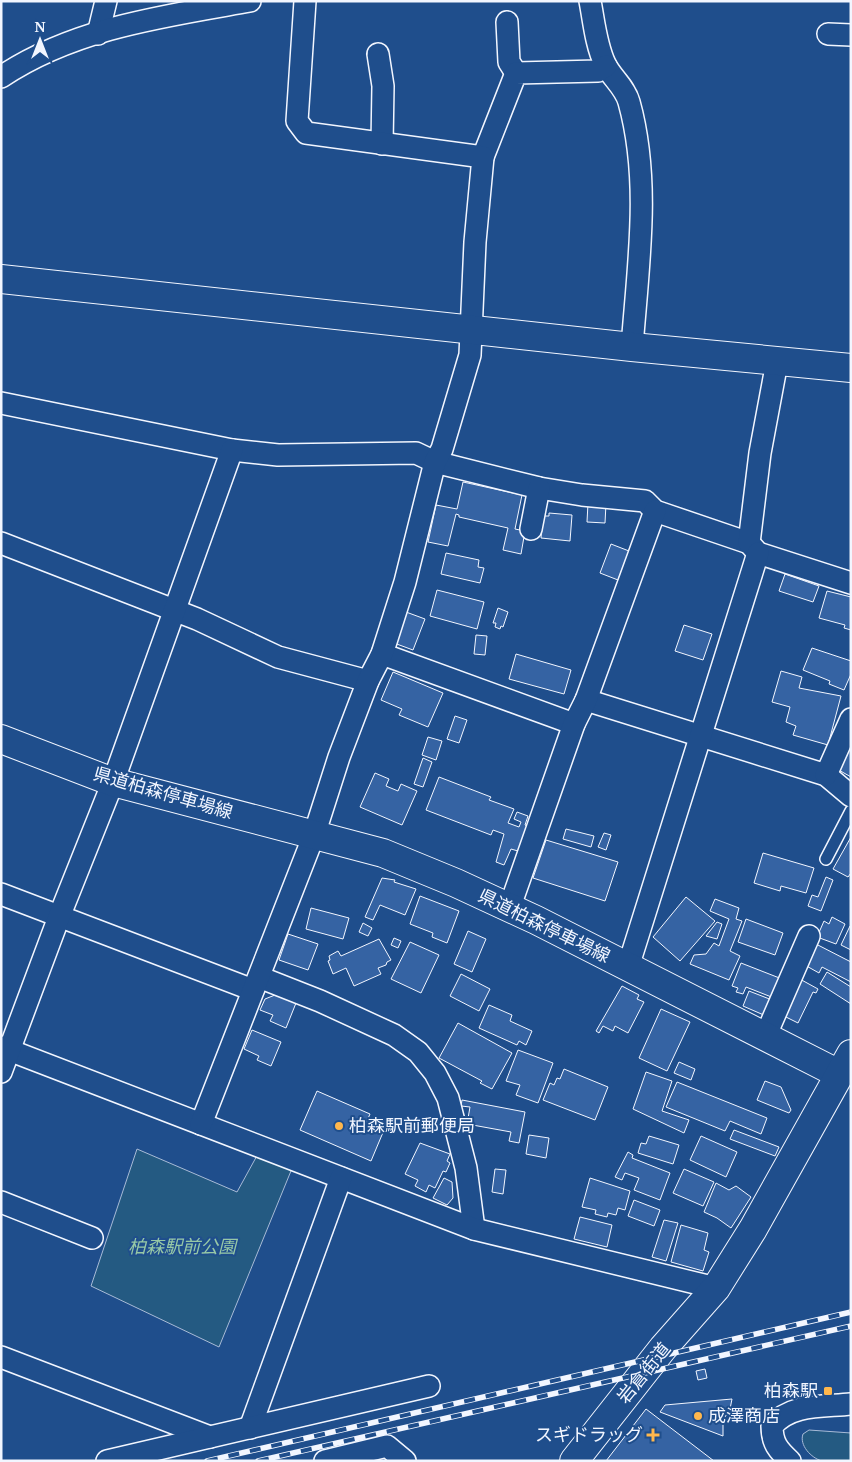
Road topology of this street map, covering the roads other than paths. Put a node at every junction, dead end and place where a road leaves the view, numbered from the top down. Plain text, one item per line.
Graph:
1 (106, 1) edge
2 (250, 1) edge
3 (305, 1) edge
4 (590, 1) edge
5 (507, 22) dead end
6 (98, 34) junction
7 (828, 34) dead end
8 (851, 35) edge
9 (378, 54) dead end
10 (606, 66) junction
11 (516, 73) junction
12 (1, 76) edge
13 (382, 144) junction
14 (483, 158) junction
15 (1, 279) edge
16 (470, 330) junction
17 (632, 347) junction
18 (777, 362) junction
19 (851, 368) edge
20 (1, 403) edge
21 (232, 450) junction
22 (435, 462) junction
23 (539, 488) junction
24 (655, 510) junction
25 (531, 529) dead end
26 (1, 543) edge
27 (754, 548) junction
28 (851, 583) edge
29 (176, 610) junction
30 (382, 654) junction
31 (368, 681) junction
32 (586, 700) junction
33 (851, 719) edge
34 (574, 724) junction
35 (701, 734) junction
36 (1, 739) edge
37 (826, 774) junction
38 (113, 782) junction
39 (851, 796) edge
40 (851, 812) edge
41 (314, 835) junction
42 (826, 859) dead end
43 (1, 894) edge
44 (509, 909) junction
45 (59, 916) junction
46 (809, 936) dead end
47 (628, 967) junction
48 (256, 984) junction
49 (765, 1037) junction
50 (5, 1049) edge
51 (1, 1072) edge
52 (848, 1072) edge
53 (202, 1124) junction
54 (342, 1178) junction
55 (1, 1202) edge
56 (474, 1229) junction
57 (92, 1238) dead end
58 (716, 1288) junction
59 (1, 1357) edge
60 (429, 1386) dead end
61 (848, 1406) edge
62 (250, 1428) junction
63 (210, 1437) junction
64 (107, 1461) edge
65 (325, 1461) edge
66 (405, 1461) edge
67 (574, 1461) edge
68 (790, 1461) edge

1 - 6 street
2 - 6 street
3 - 13 street
4 - 10 street
5 - 11 street
6 - 12 street
7 - 8 street
9 - 13 street
10 - 11 street
10 - 17 street
11 - 14 street
13 - 14 street
14 - 16 street
15 - 16 main road
16 - 17 main road
16 - 22 street
17 - 18 main road
18 - 19 main road
18 - 27 street
20 - 21 street
21 - 22 street
21 - 29 street
22 - 23 street
22 - 30 street
23 - 24 street
23 - 25 street
24 - 27 street
24 - 32 street
26 - 29 street
27 - 28 street
27 - 35 street
29 - 31 street
29 - 38 street
30 - 31 street
30 - 34 street
31 - 41 street
32 - 34 street
32 - 35 street
33 - 37 street
34 - 44 street
35 - 37 street
35 - 47 street
36 - 38 main road, 県道柏森停車場線
37 - 39 street
38 - 41 main road, 県道柏森停車場線
38 - 45 street
40 - 42 lane
41 - 44 main road, 県道柏森停車場線
41 - 48 street
43 - 45 street
44 - 47 main road, 県道柏森停車場線
45 - 48 street
45 - 50 street
46 - 49 street
47 - 49 main road, 県道柏森停車場線
48 - 53 street
48 - 56 street
49 - 52 main road, 県道柏森停車場線
50 - 51 street
50 - 53 street
52 - 58 main road, 県道柏森停車場線
53 - 54 street
54 - 56 street
54 - 62 street
55 - 57 street
56 - 58 street
58 - 67 main road, 岩倉街道
59 - 63 street
60 - 62 street
61 - 68 street
62 - 63 street
63 - 64 street
65 - 66 street

